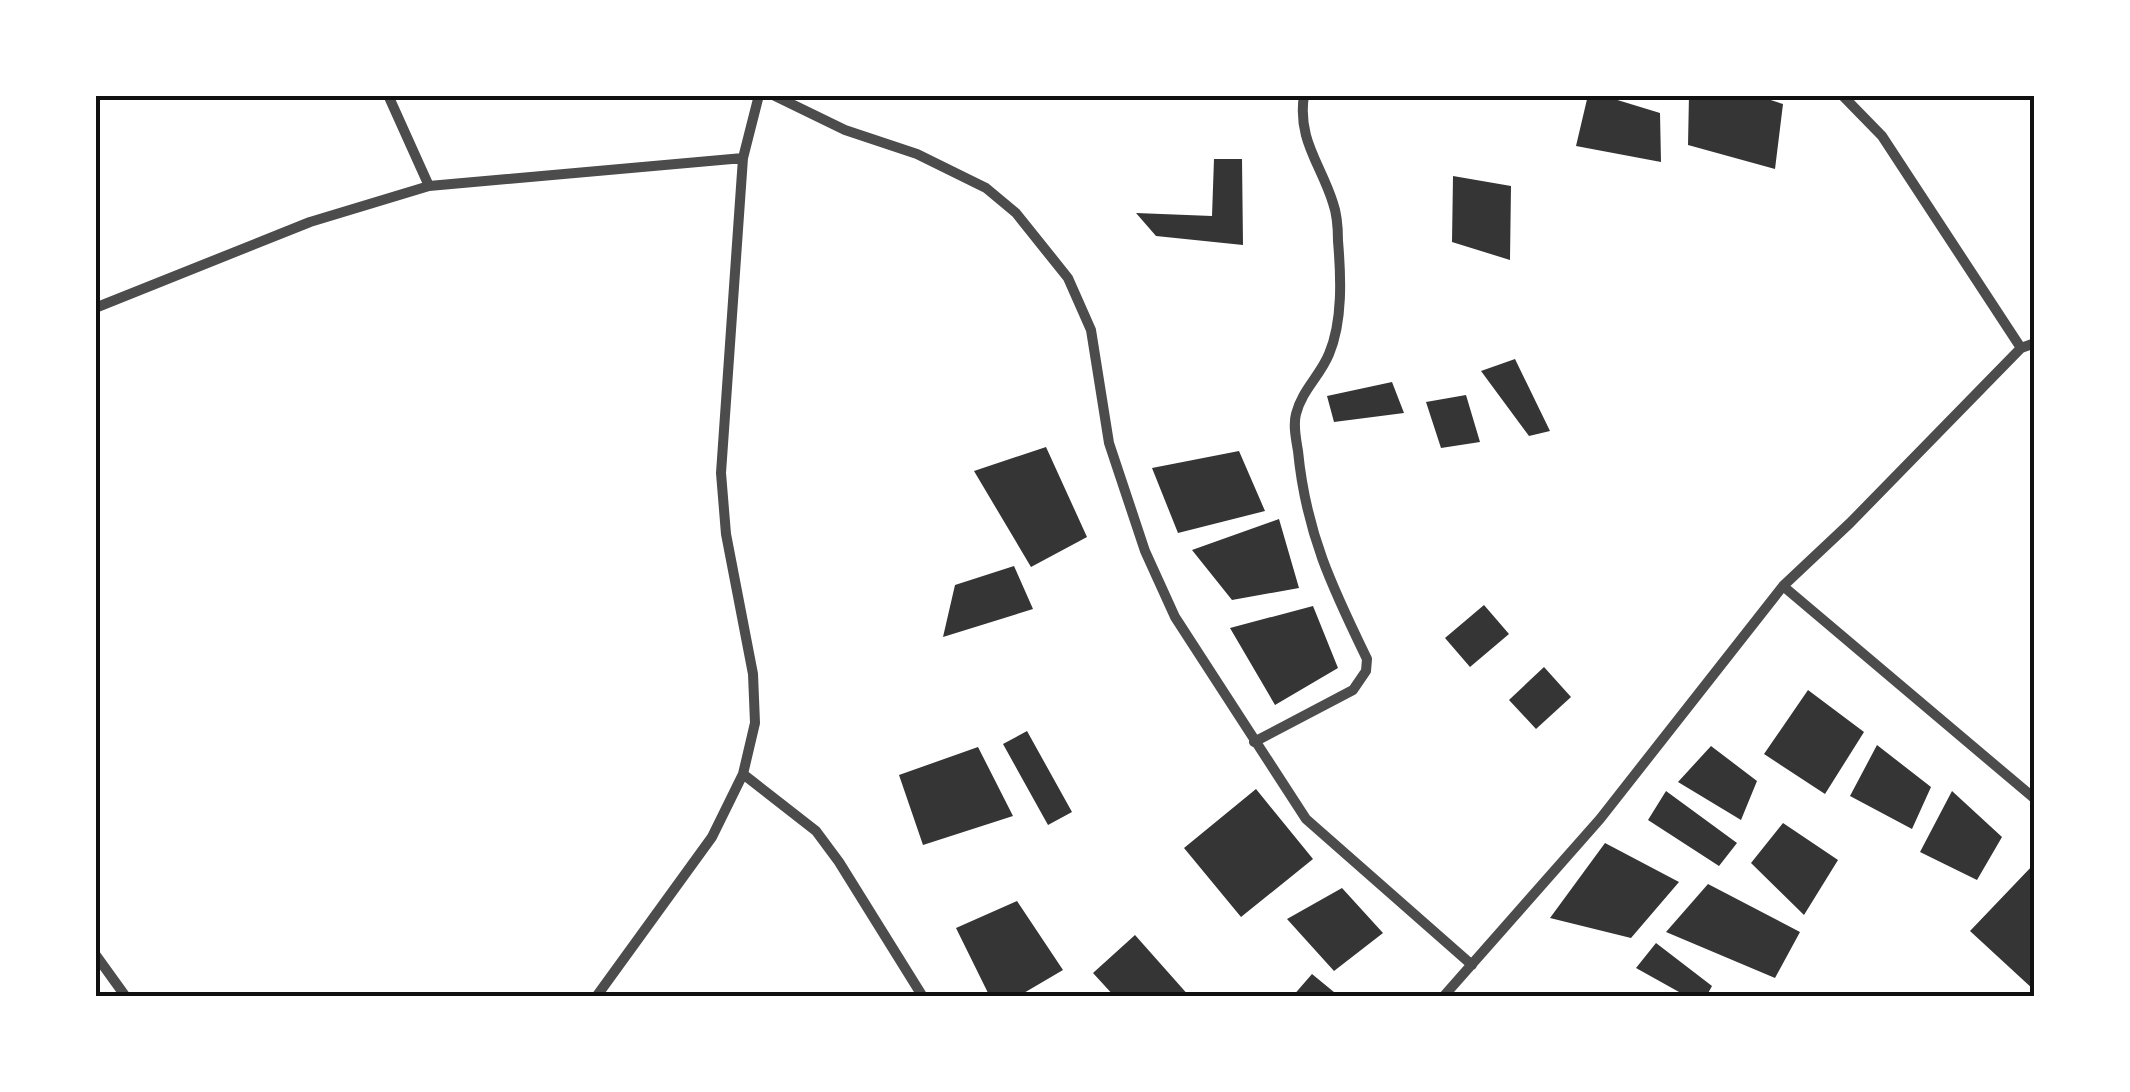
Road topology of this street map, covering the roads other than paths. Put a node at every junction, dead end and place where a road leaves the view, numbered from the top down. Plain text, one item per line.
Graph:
1 (388, 95) edge
2 (759, 95) edge
3 (773, 95) edge
4 (1304, 95) edge
5 (1842, 95) edge
6 (743, 158) junction
7 (428, 186) junction
8 (95, 308) edge
9 (2035, 343) edge
10 (2021, 348) junction
11 (1783, 586) junction
12 (1254, 742) junction
13 (744, 774) junction
14 (2035, 799) edge
15 (95, 954) edge
16 (1472, 965) junction
17 (126, 997) edge
18 (596, 997) edge
19 (923, 997) edge
20 (1443, 997) edge

1 - 7 street
2 - 6 street
3 - 12 street
4 - 12 street
5 - 10 street
6 - 7 street
6 - 13 street
7 - 8 street
9 - 10 street
10 - 11 street
11 - 14 street
11 - 16 street
12 - 16 street
13 - 18 street
13 - 19 street
15 - 17 street
16 - 20 street

